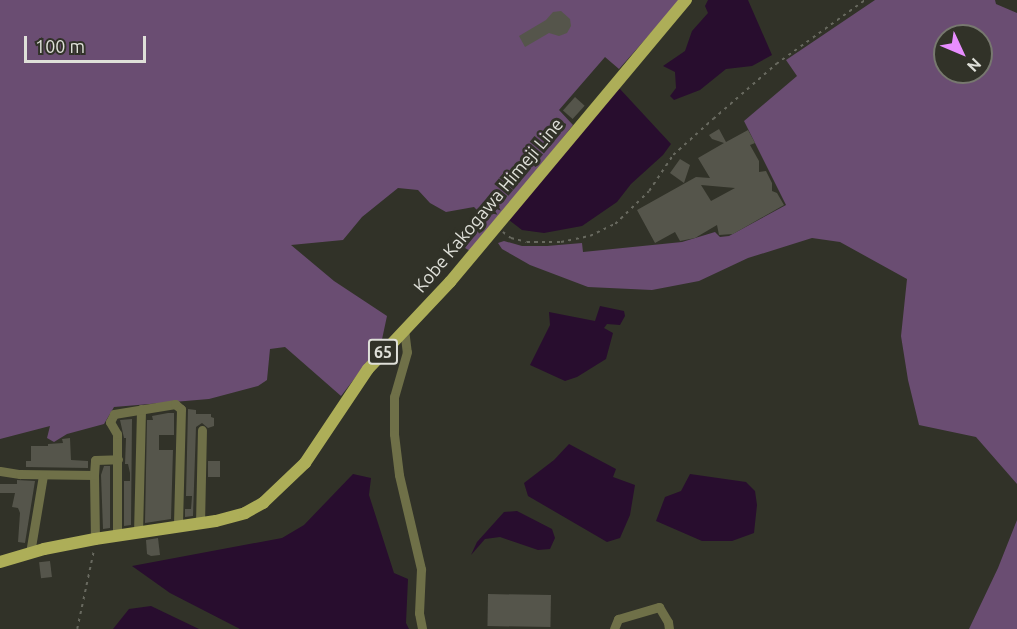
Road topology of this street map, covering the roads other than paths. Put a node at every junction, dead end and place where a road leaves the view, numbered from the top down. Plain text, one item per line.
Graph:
1 (686, 0) edge
2 (404, 329) junction
3 (141, 409) junction
4 (202, 430) dead end
5 (118, 459) junction
6 (0, 471) edge
7 (44, 475) junction
8 (94, 476) junction
9 (200, 524) junction
10 (178, 527) junction
11 (138, 533) junction
12 (117, 536) junction
13 (95, 539) junction
14 (30, 553) junction
15 (0, 562) edge
16 (422, 629) edge
17 (614, 629) edge
18 (669, 629) edge

1 - 2 main road, Kobe Kakogawa Himeji Line / 65
2 - 9 main road, Kobe Kakogawa Himeji Line / 65
2 - 16 street
3 - 5 street
3 - 10 street
3 - 11 street
4 - 9 street
5 - 8 street
5 - 12 street
6 - 7 street
7 - 8 street
7 - 14 street
8 - 13 street
9 - 10 main road, Kobe Kakogawa Himeji Line / 65
10 - 11 main road, Kobe Kakogawa Himeji Line / 65
11 - 12 main road, Kobe Kakogawa Himeji Line / 65
12 - 13 main road, Kobe Kakogawa Himeji Line / 65
13 - 14 main road, Kobe Kakogawa Himeji Line / 65
14 - 15 main road, Kobe Kakogawa Himeji Line / 65
17 - 18 street

